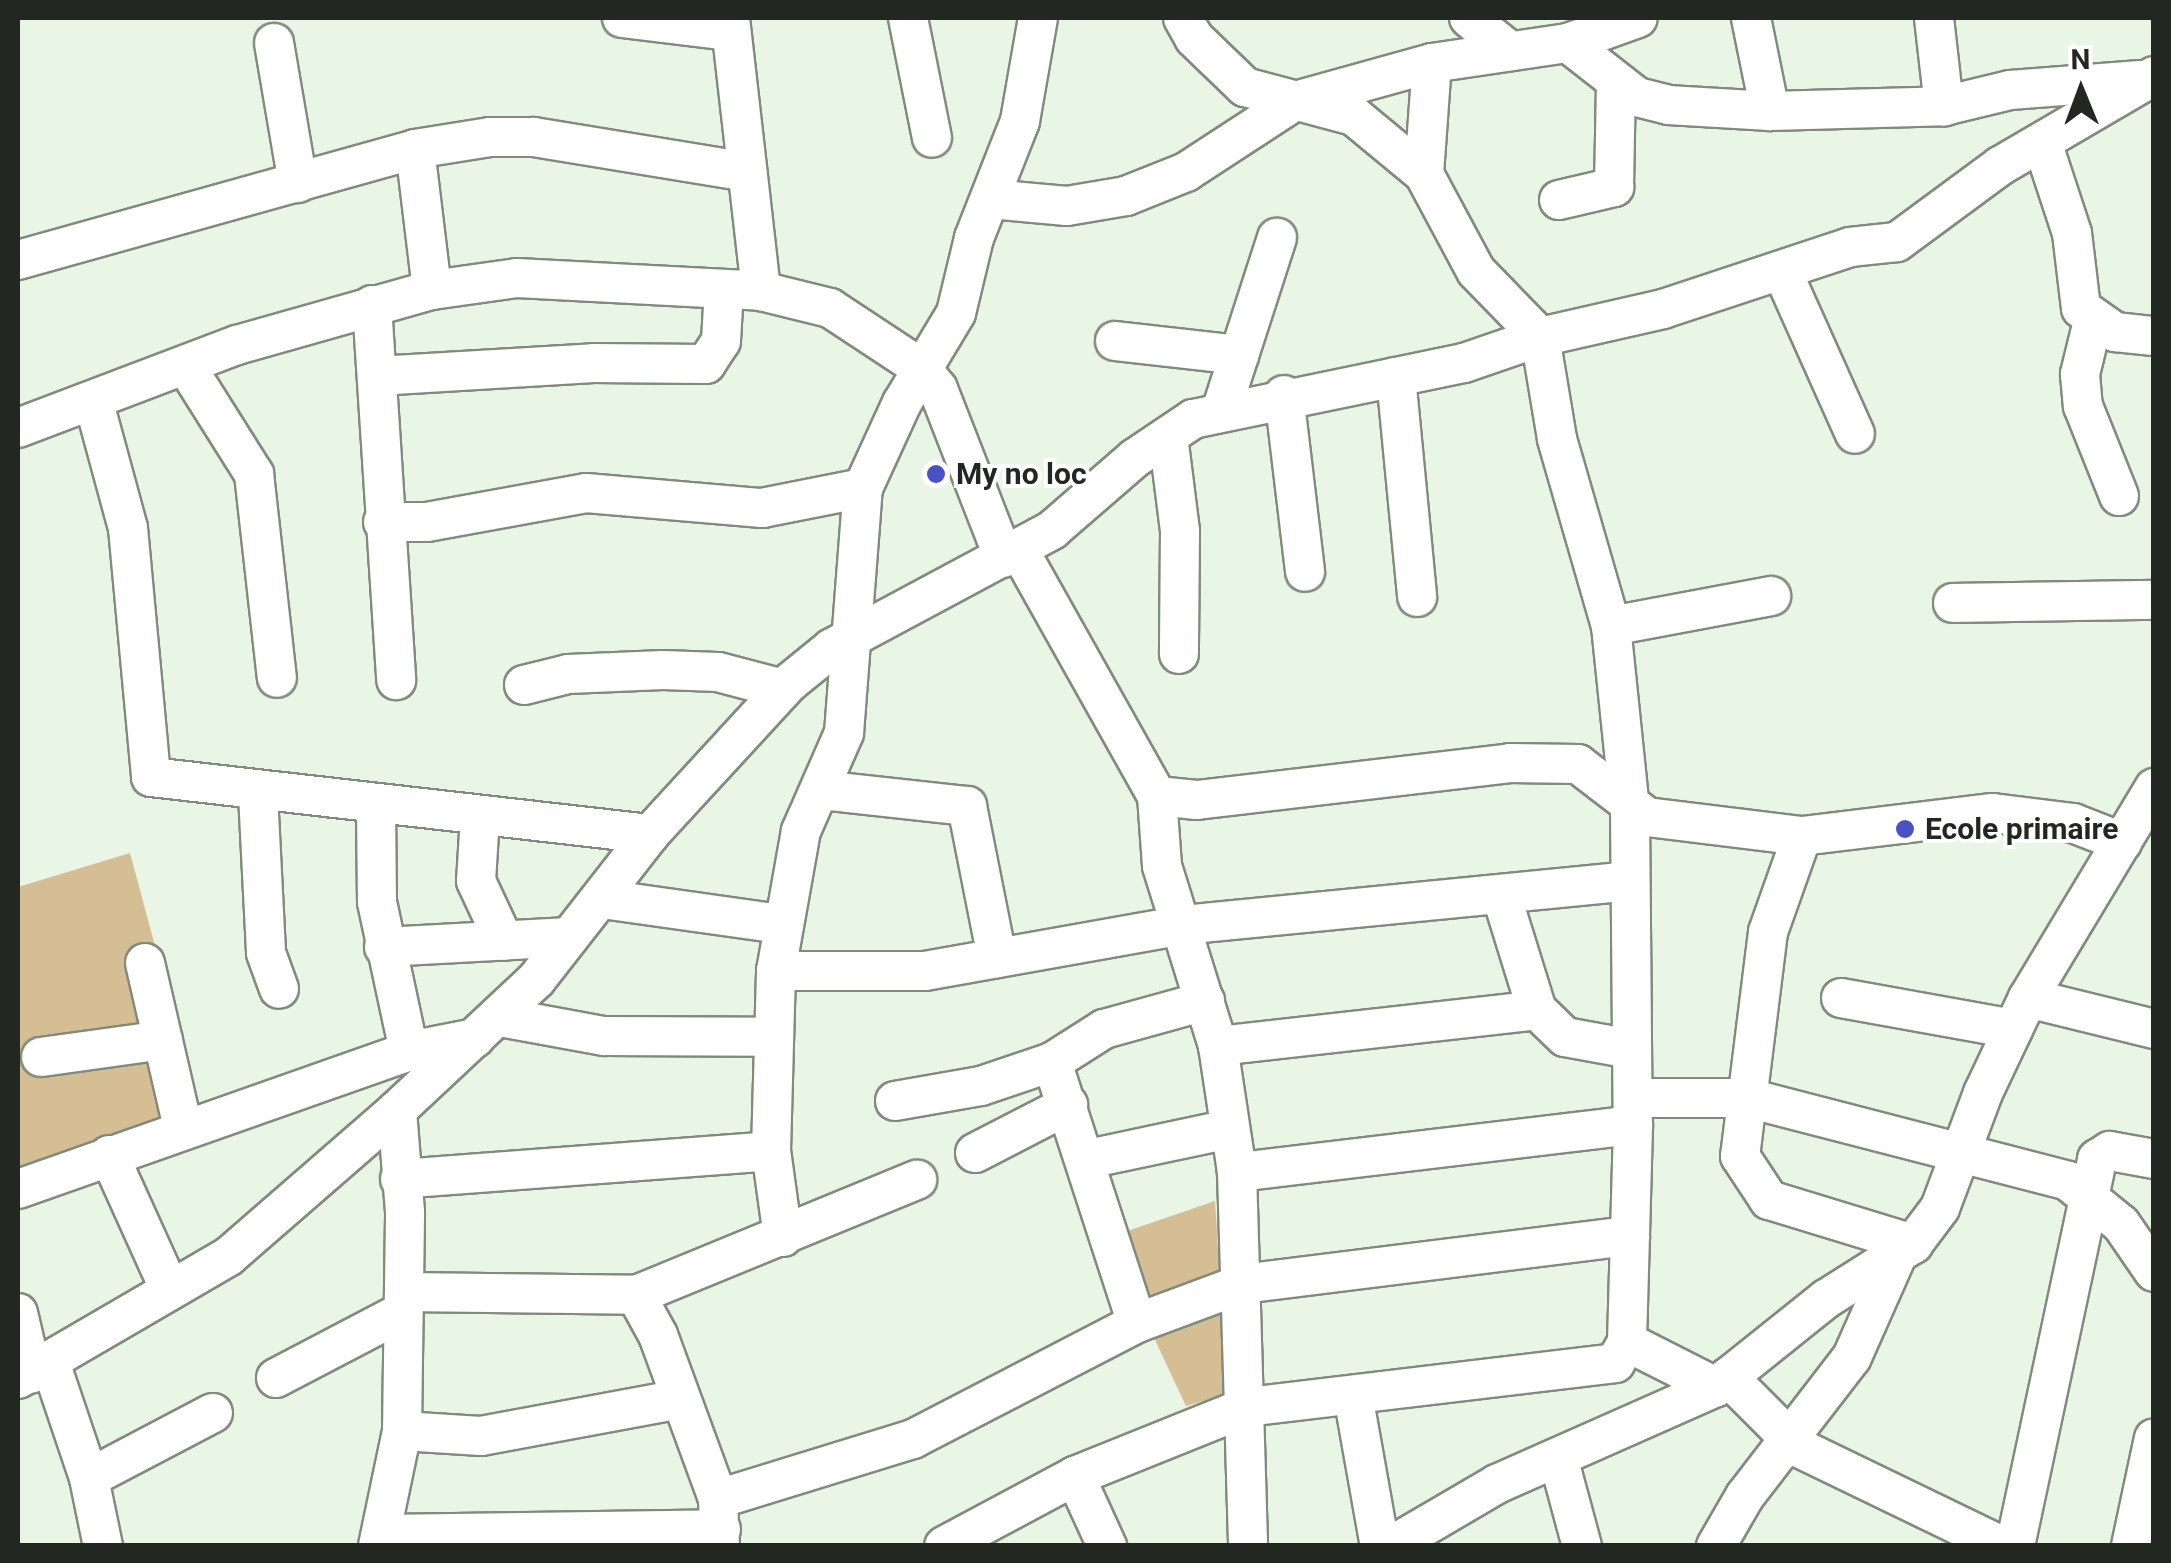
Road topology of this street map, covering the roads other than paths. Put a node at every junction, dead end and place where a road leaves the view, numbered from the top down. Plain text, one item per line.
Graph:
1 (622, 18) edge
2 (908, 18) edge
3 (1038, 18) edge
4 (1183, 18) edge
5 (1468, 18) edge
6 (1638, 18) edge
7 (1751, 18) edge
8 (1934, 18) edge
9 (730, 24) edge
10 (274, 43) dead end
11 (1568, 43) junction
12 (1510, 51) junction
13 (1432, 63) junction
14 (2151, 78) edge
15 (1616, 83) junction
16 (1295, 101) junction
17 (1944, 106) junction
18 (1770, 111) junction
19 (932, 138) dead end
20 (2042, 145) junction
21 (415, 149) junction
22 (747, 172) junction
23 (1424, 174) junction
24 (298, 184) junction
25 (990, 199) junction
26 (1559, 200) dead end
27 (1277, 238) dead end
28 (18, 260) edge
29 (1783, 273) junction
30 (432, 290) junction
31 (743, 290) junction
32 (372, 305) junction
33 (2092, 321) junction
34 (2154, 336) edge
35 (1540, 337) junction
36 (1115, 341) dead end
37 (1239, 355) junction
38 (186, 366) junction
39 (921, 368) junction
40 (377, 376) junction
41 (1396, 378) junction
42 (1284, 395) junction
43 (94, 403) junction
44 (1222, 408) junction
45 (18, 428) edge
46 (1855, 434) dead end
47 (1168, 436) junction
48 (864, 488) junction
49 (2119, 496) dead end
50 (383, 522) junction
51 (1011, 554) junction
52 (1305, 572) dead end
53 (1771, 596) dead end
54 (1417, 597) dead end
55 (2154, 600) edge
56 (1952, 603) dead end
57 (1611, 626) junction
58 (851, 638) junction
59 (1179, 654) dead end
60 (277, 678) dead end
61 (396, 680) dead end
62 (524, 686) dead end
63 (783, 690) junction
64 (2154, 788) edge
65 (820, 790) junction
66 (258, 794) junction
67 (1157, 796) junction
68 (376, 807) junction
69 (1630, 810) junction
70 (480, 816) junction
71 (2135, 833) edge
72 (650, 834) junction
73 (1802, 836) junction
74 (1630, 881) junction
75 (1501, 894) junction
76 (603, 899) junction
77 (781, 924) junction
78 (1182, 925) junction
79 (569, 937) junction
80 (504, 940) junction
81 (384, 948) junction
82 (997, 958) junction
83 (145, 963) dead end
84 (776, 971) junction
85 (279, 989) dead end
86 (1841, 998) dead end
87 (1205, 1002) junction
88 (1537, 1010) junction
89 (2021, 1013) junction
90 (488, 1027) junction
91 (2154, 1029) edge
92 (770, 1036) junction
93 (163, 1040) junction
94 (1218, 1046) junction
95 (1631, 1048) junction
96 (409, 1050) junction
97 (40, 1058) dead end
98 (1052, 1062) junction
99 (1748, 1098) junction
100 (895, 1102) dead end
101 (1068, 1105) junction
102 (397, 1110) junction
103 (1633, 1111) junction
104 (183, 1128) junction
105 (1230, 1129) junction
106 (772, 1151) junction
107 (975, 1153) dead end
108 (108, 1155) junction
109 (1962, 1156) junction
110 (1088, 1159) junction
111 (2154, 1159) edge
112 (1238, 1172) junction
113 (400, 1179) junction
114 (917, 1180) dead end
115 (18, 1189) edge
116 (2086, 1190) junction
117 (784, 1236) junction
118 (1630, 1236) junction
119 (1904, 1252) junction
120 (2154, 1272) edge
121 (1242, 1284) junction
122 (170, 1290) junction
123 (636, 1295) junction
124 (403, 1302) junction
125 (18, 1313) edge
126 (1137, 1323) junction
127 (1628, 1342) junction
128 (34, 1372) edge
129 (276, 1378) dead end
130 (1722, 1382) junction
131 (1353, 1395) junction
132 (681, 1399) junction
133 (1247, 1407) junction
134 (213, 1413) dead end
135 (402, 1431) junction
136 (2154, 1438) edge
137 (1790, 1440) junction
138 (1559, 1461) junction
139 (1076, 1476) junction
140 (89, 1478) junction
141 (720, 1525) edge
142 (380, 1540) edge
143 (102, 1546) edge
144 (944, 1546) edge
145 (1107, 1546) edge
146 (1248, 1546) edge
147 (1380, 1546) edge
148 (1392, 1546) edge
149 (1582, 1546) edge
150 (1716, 1546) edge
151 (2002, 1546) edge
152 (2016, 1546) edge
153 (2132, 1546) edge

1 - 9 street
2 - 19 street
3 - 25 street
4 - 16 street
5 - 12 street
6 - 11 street
7 - 18 street
8 - 17 street
9 - 22 street
10 - 24 street
11 - 12 street
11 - 15 street
12 - 13 street
13 - 16 street
13 - 23 street
14 - 17 street
14 - 20 street
15 - 18 street
15 - 26 street
16 - 23 street
16 - 25 street
17 - 18 street
20 - 29 street
20 - 33 street
21 - 22 street
21 - 24 street
21 - 30 street
22 - 31 street
23 - 35 street
24 - 28 street
25 - 39 street
27 - 37 street
29 - 35 street
29 - 46 street
30 - 31 street
30 - 32 street
31 - 39 street
31 - 40 street
32 - 38 street
32 - 40 street
33 - 34 street
33 - 49 street
35 - 41 street
35 - 57 street
36 - 37 street
37 - 44 street
38 - 43 street
38 - 60 street
39 - 48 street
39 - 51 street
40 - 50 street
41 - 42 street
41 - 54 street
42 - 44 street
42 - 52 street
43 - 45 street
43 - 66 street
44 - 47 street
47 - 51 street
47 - 59 street
48 - 50 street
48 - 58 street
50 - 61 street
51 - 58 street
51 - 67 street
53 - 57 street
55 - 56 street
57 - 69 street
58 - 63 street
58 - 65 street
62 - 63 street
63 - 72 street
64 - 71 street
65 - 77 street
65 - 82 street
66 - 68 street
66 - 85 street
67 - 69 street
67 - 78 street
68 - 70 street
68 - 81 street
69 - 73 street
69 - 74 street
70 - 72 street
70 - 80 street
71 - 73 street
71 - 89 street
72 - 76 street
73 - 99 street
74 - 75 street
74 - 95 street
75 - 78 street
75 - 88 street
76 - 77 street
76 - 79 street
77 - 84 street
78 - 82 street
78 - 87 street
79 - 80 street
79 - 90 street
80 - 81 street
81 - 96 street
82 - 84 street
83 - 93 street
84 - 92 street
86 - 89 street
87 - 94 street
87 - 98 street
88 - 94 street
88 - 95 street
89 - 91 street
89 - 109 street
90 - 92 street
90 - 96 street
90 - 102 street
92 - 106 street
93 - 97 street
93 - 104 street
94 - 105 street
95 - 103 street
96 - 104 street
98 - 100 street
98 - 101 street
99 - 103 street
99 - 109 street
99 - 119 street
101 - 107 street
101 - 110 street
102 - 113 street
102 - 122 street
103 - 112 street
103 - 118 street
104 - 108 street
105 - 110 street
105 - 112 street
106 - 113 street
106 - 117 street
108 - 115 street
108 - 122 street
109 - 116 street
109 - 119 street
110 - 126 street
111 - 116 street
112 - 121 street
113 - 124 street
114 - 117 street
116 - 120 street
116 - 152 street
117 - 123 street
118 - 121 street
118 - 127 street
119 - 130 street
119 - 137 street
121 - 126 street
121 - 133 street
122 - 128 street
123 - 124 street
123 - 132 street
124 - 129 street
124 - 135 street
125 - 128 street
126 - 141 street
127 - 130 street
127 - 131 street
128 - 140 street
130 - 137 street
130 - 138 street
131 - 133 street
131 - 147 street
132 - 135 street
132 - 141 street
133 - 139 street
133 - 146 street
134 - 140 street
135 - 142 street
136 - 153 street
137 - 150 street
137 - 151 street
138 - 148 street
138 - 149 street
139 - 144 street
139 - 145 street
140 - 143 street
141 - 142 street

